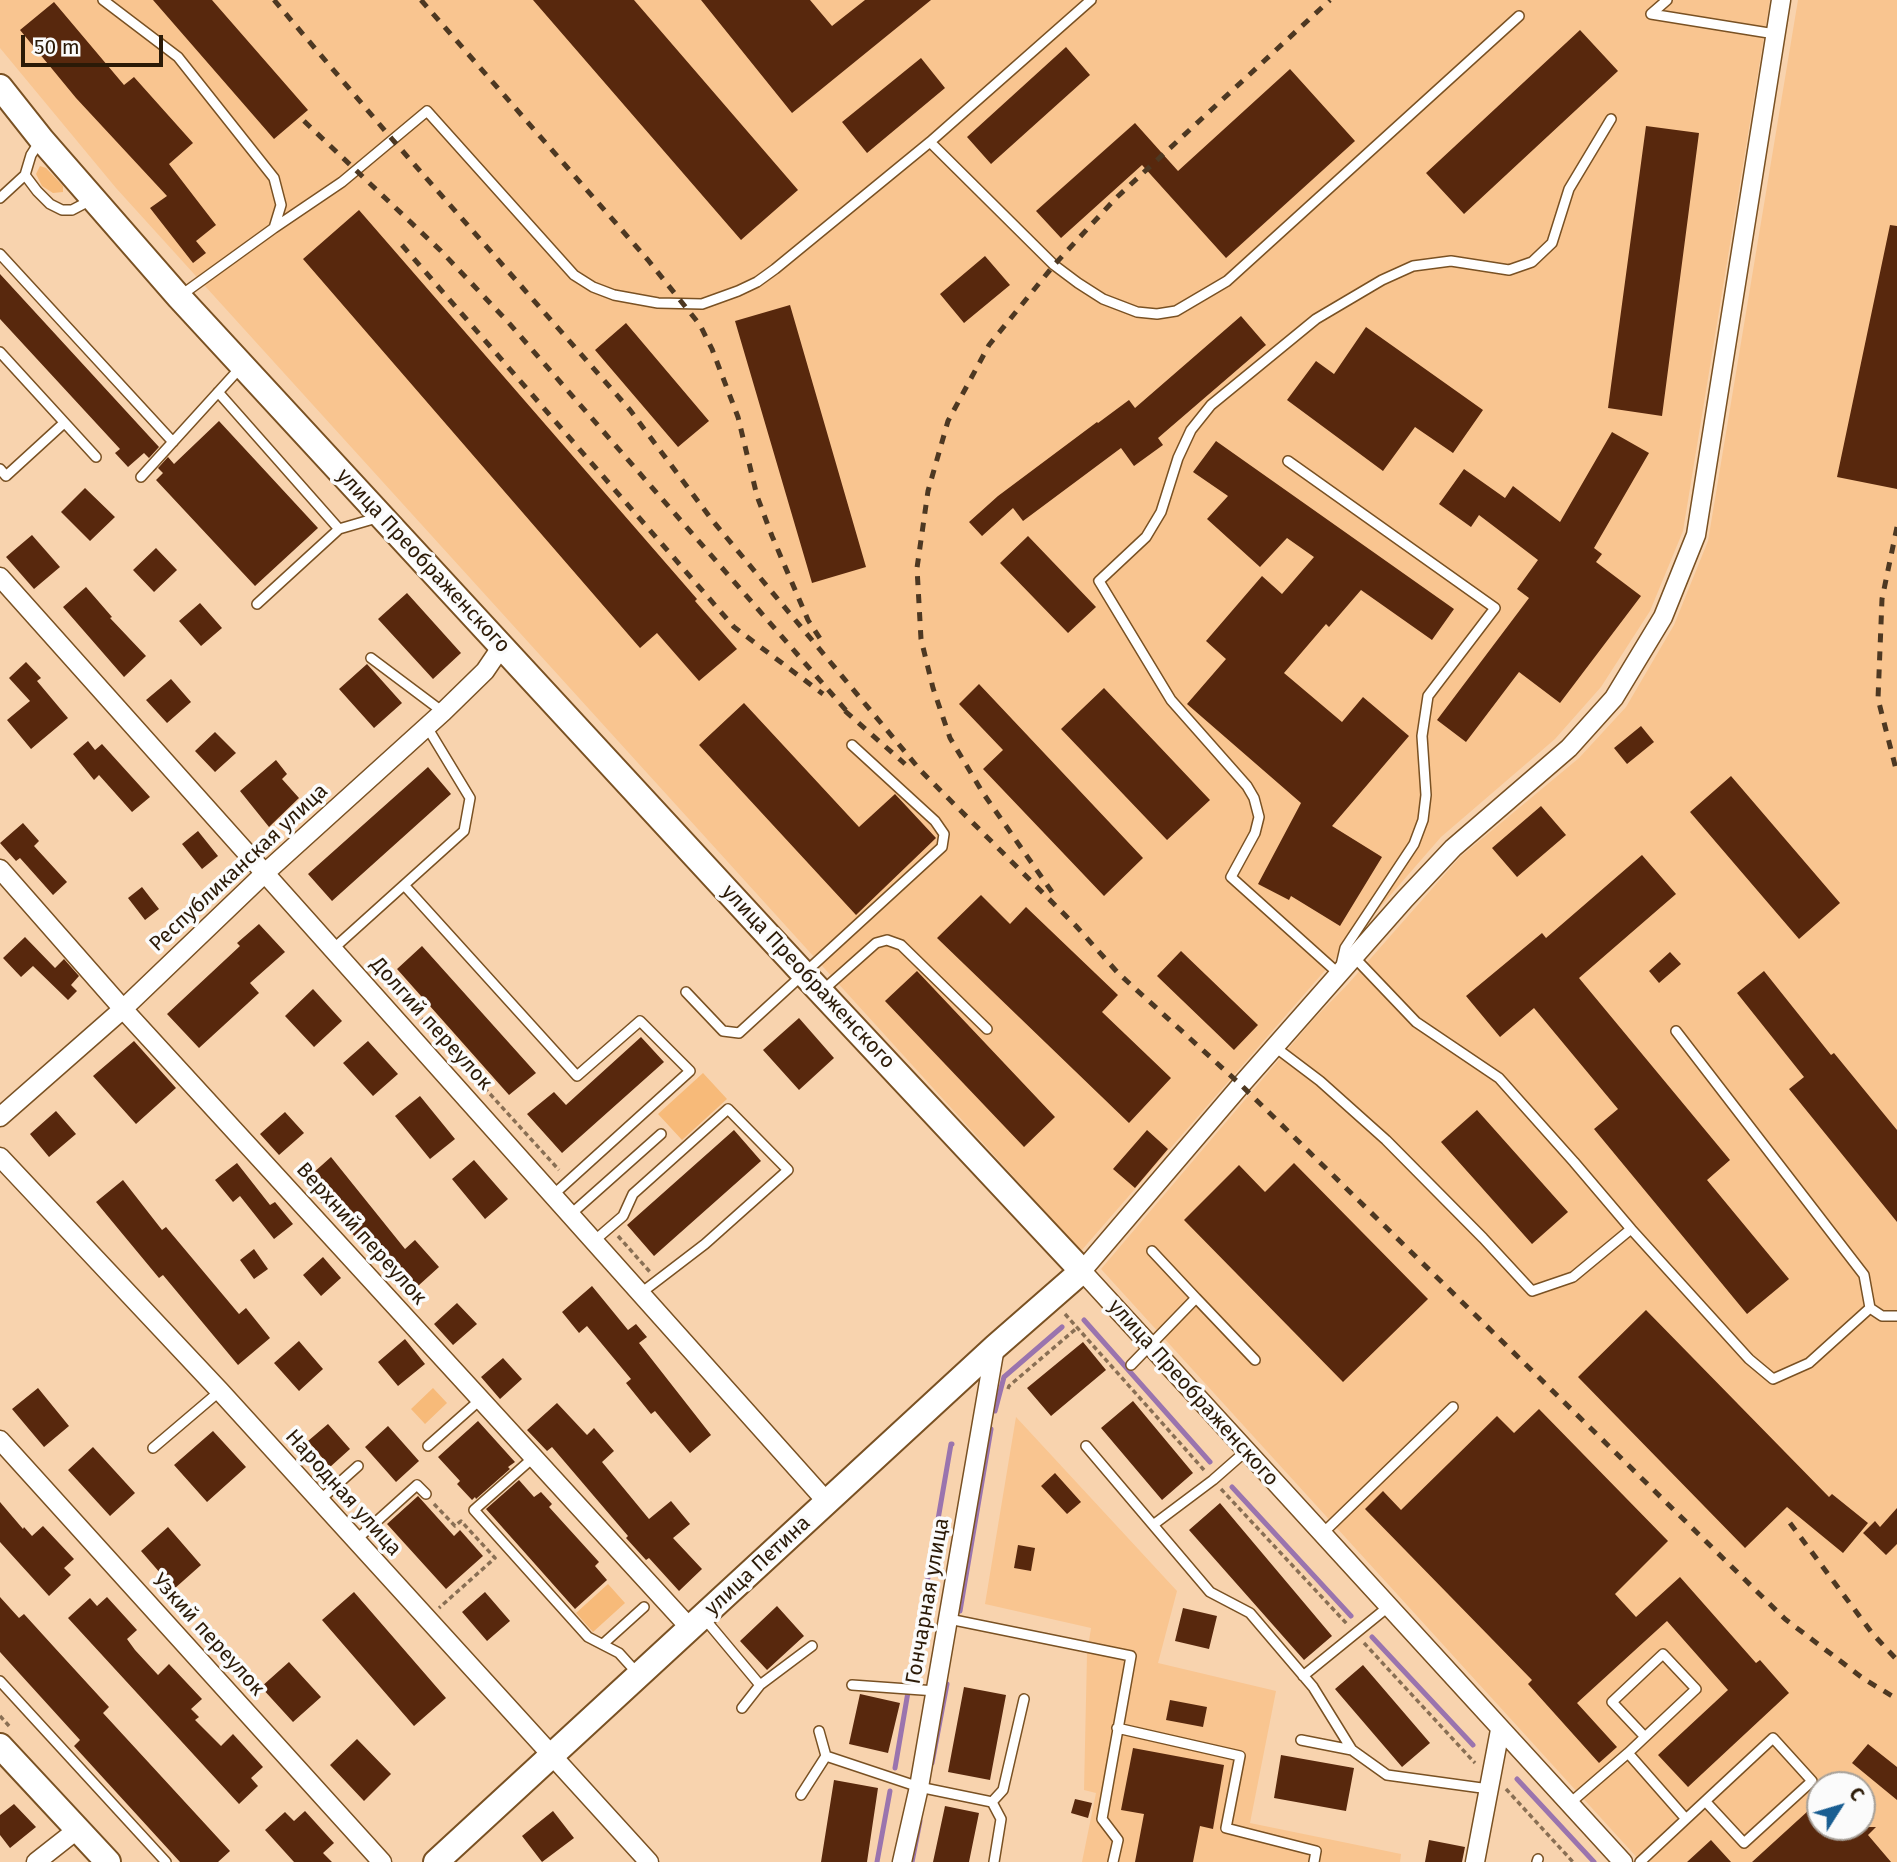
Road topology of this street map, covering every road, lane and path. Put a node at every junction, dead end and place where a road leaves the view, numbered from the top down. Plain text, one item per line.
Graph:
1 (103, 0) edge
2 (1091, 0) edge
3 (1667, 0) edge
4 (1781, 0) edge
5 (1519, 16) dead end
6 (1775, 34) junction
7 (0, 87) edge
8 (1611, 119) dead end
9 (42, 140) junction
10 (930, 142) junction
11 (25, 175) junction
12 (94, 197) junction
13 (0, 198) edge
14 (274, 228) junction
15 (0, 254) edge
16 (179, 297) junction
17 (0, 352) edge
18 (242, 365) junction
19 (218, 392) junction
20 (64, 423) junction
21 (173, 442) junction
22 (96, 457) dead end
23 (1287, 461) dead end
24 (0, 469) edge
25 (141, 477) dead end
26 (383, 517) junction
27 (339, 529) junction
28 (0, 577) edge
29 (257, 604) dead end
30 (502, 646) junction
31 (371, 658) dead end
32 (443, 712) junction
33 (427, 727) junction
34 (852, 745) dead end
35 (0, 869) edge
36 (265, 873) junction
37 (404, 885) junction
38 (334, 949) junction
39 (1354, 957) junction
40 (1339, 974) junction
41 (812, 983) junction
42 (394, 987) dead end
43 (685, 992) dead end
44 (123, 1009) junction
45 (987, 1029) dead end
46 (1676, 1031) dead end
47 (1275, 1047) junction
48 (0, 1117) edge
49 (662, 1134) dead end
50 (0, 1157) edge
51 (568, 1181) junction
52 (553, 1195) junction
53 (570, 1214) junction
54 (610, 1227) junction
55 (1631, 1229) junction
56 (594, 1241) junction
57 (1152, 1251) dead end
58 (1082, 1271) junction
59 (658, 1280) junction
60 (640, 1293) junction
61 (1196, 1298) junction
62 (1870, 1308) junction
63 (1897, 1316) edge
64 (1150, 1346) junction
65 (995, 1347) junction
66 (1255, 1360) dead end
67 (1131, 1365) dead end
68 (220, 1391) junction
69 (1006, 1398) dead end
70 (481, 1399) junction
71 (1453, 1407) dead end
72 (0, 1440) edge
73 (428, 1446) dead end
74 (1086, 1446) dead end
75 (153, 1448) dead end
76 (1246, 1451) junction
77 (534, 1457) junction
78 (358, 1466) dead end
79 (1213, 1480) junction
80 (426, 1494) joint
81 (320, 1500) junction
82 (827, 1502) junction
83 (1153, 1525) junction
84 (1322, 1534) junction
85 (356, 1540) junction
86 (1388, 1607) junction
87 (644, 1608) dead end
88 (427, 1618) junction
89 (948, 1619) junction
90 (696, 1622) junction
91 (1356, 1633) junction
92 (603, 1644) junction
93 (812, 1646) dead end
94 (638, 1675) junction
95 (1303, 1676) junction
96 (0, 1681) edge
97 (761, 1685) junction
98 (852, 1685) dead end
99 (936, 1691) junction
100 (1024, 1699) dead end
101 (742, 1708) dead end
102 (1117, 1728) junction
103 (1500, 1730) junction
104 (819, 1731) dead end
105 (1645, 1737) junction
106 (1301, 1740) dead end
107 (0, 1746) edge
108 (1352, 1750) junction
109 (1628, 1753) junction
110 (552, 1755) junction
111 (826, 1756) junction
112 (919, 1787) junction
113 (1493, 1788) junction
114 (801, 1795) dead end
115 (992, 1802) junction
116 (1706, 1802) junction
117 (1569, 1804) junction
118 (1686, 1819) junction
119 (78, 1829) junction
120 (36, 1862) edge
121 (108, 1862) edge
122 (166, 1862) edge
123 (382, 1862) edge
124 (436, 1862) edge
125 (649, 1862) edge
126 (902, 1862) edge
127 (994, 1862) edge
128 (1113, 1862) edge
129 (1314, 1862) edge
130 (1475, 1862) edge
131 (1573, 1862) edge
132 (1623, 1862) edge
133 (1640, 1862) edge

1 - 14 lane
2 - 10 lane
3 - 6 lane
4 - 6 street
5 - 10 lane
6 - 39 street
7 - 9 street, улица Преображенского
8 - 40 lane
9 - 11 lane
9 - 12 street, улица Преображенского
10 - 14 lane
11 - 12 lane
11 - 13 lane
12 - 16 street, улица Преображенского
14 - 16 lane
15 - 21 lane
16 - 18 street, улица Преображенского
17 - 20 lane
18 - 19 lane
18 - 26 street, улица Преображенского
19 - 21 lane
19 - 27 lane
20 - 22 lane
20 - 24 lane
21 - 25 lane
23 - 40 lane
26 - 27 lane
26 - 30 street, улица Преображенского
27 - 29 lane
28 - 36 street, Долгий переулок
30 - 32 street, Республиканская улица
30 - 41 street, улица Преображенского
31 - 32 lane
32 - 33 street, Республиканская улица
33 - 36 street, Республиканская улица
33 - 37 lane
34 - 41 lane
35 - 44 street, Верхний переулок
36 - 38 street, Долгий переулок
36 - 44 street, Республиканская улица
37 - 38 lane
37 - 51 lane
38 - 52 street, Долгий переулок
39 - 40 street
39 - 55 lane
40 - 47 street
41 - 43 lane
41 - 45 lane
41 - 58 street, улица Преображенского
42 - 51 path
44 - 48 street, Республиканская улица
44 - 70 street, Верхний переулок
46 - 62 lane
47 - 55 lane
47 - 58 street
49 - 53 lane
50 - 68 street, Народная улица
51 - 52 lane
52 - 53 street, Долгий переулок
53 - 56 street, Долгий переулок
54 - 56 lane
54 - 59 path
54 - 59 lane
55 - 62 lane
56 - 60 street, Долгий переулок
57 - 61 lane
58 - 64 street, улица Преображенского
58 - 65 street, улица Петина
59 - 60 lane
60 - 82 street, Долгий переулок
61 - 64 lane
61 - 66 lane
62 - 63 lane
64 - 67 lane
64 - 76 street, улица Преображенского
65 - 82 street, улица Петина
65 - 89 street, Гончарная улица
68 - 75 lane
68 - 81 street, Народная улица
69 - 79 path
70 - 73 lane
70 - 77 street, Верхний переулок
71 - 84 lane
72 - 123 street, Узкий переулок
74 - 83 lane
76 - 79 lane
76 - 84 street, улица Преображенского
77 - 90 street, Верхний переулок
77 - 92 lane
78 - 81 lane
79 - 83 lane
79 - 91 path
80 - 85 lane
80 - 88 path
81 - 85 street, Народная улица
82 - 90 street, улица Петина
83 - 95 lane
84 - 86 street, улица Преображенского
85 - 88 street, Народная улица
86 - 91 lane
86 - 103 street, улица Преображенского
87 - 92 lane
88 - 110 street, Народная улица
89 - 99 street, Гончарная улица
89 - 102 lane
90 - 94 street, улица Петина
90 - 97 lane
91 - 95 lane
91 - 113 path
92 - 94 lane
93 - 97 lane
94 - 110 street, улица Петина
95 - 108 lane
96 - 122 lane
97 - 101 lane
98 - 99 lane
99 - 112 street, Гончарная улица
100 - 115 lane
102 - 128 lane
102 - 129 lane
103 - 113 street
103 - 117 street, улица Преображенского
104 - 111 lane
105 - 105 lane
105 - 109 lane
106 - 108 lane
107 - 119 street
108 - 113 lane
109 - 117 lane
109 - 118 lane
110 - 124 street, улица Петина
110 - 125 street, Народная улица
111 - 112 lane
111 - 114 lane
112 - 115 lane
112 - 126 street, Гончарная улица
113 - 130 street
113 - 131 path
115 - 127 lane
116 - 116 lane
116 - 118 lane
117 - 132 street, улица Преображенского
118 - 133 lane
119 - 120 street
119 - 121 street

